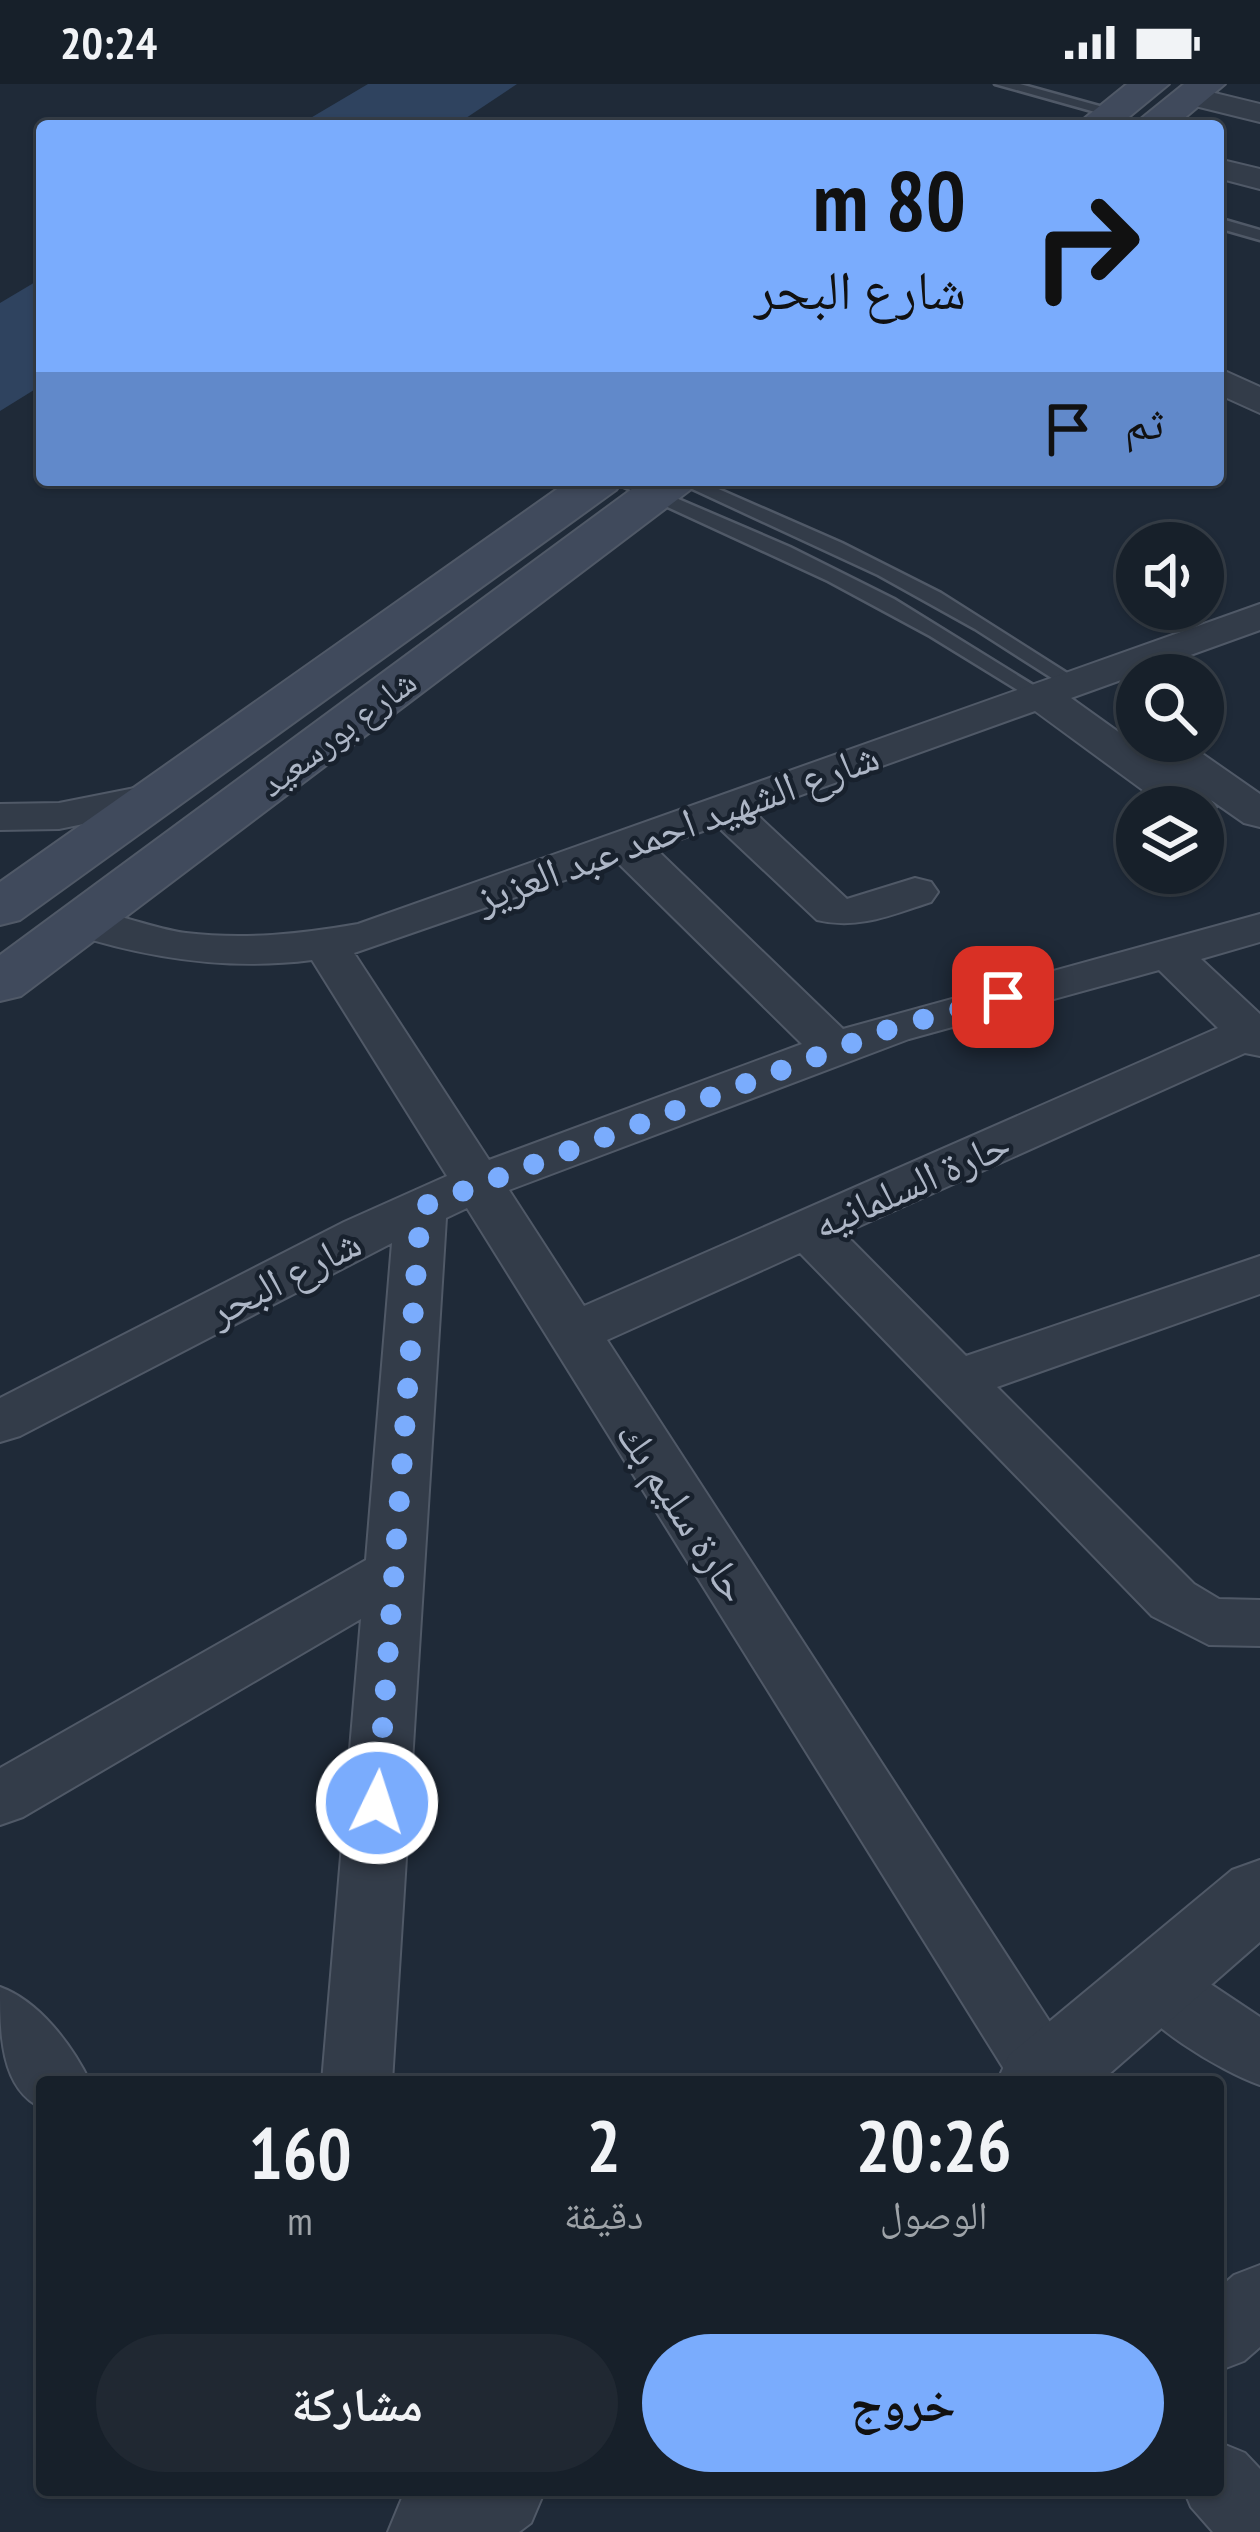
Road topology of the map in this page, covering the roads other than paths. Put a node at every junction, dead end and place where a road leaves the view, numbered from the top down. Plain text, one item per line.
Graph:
1 (1002, 84) edge
2 (1151, 84) edge
3 (1198, 90) edge
4 (1260, 113) edge
5 (1104, 119) edge
6 (1159, 120) edge
7 (1224, 169) edge
8 (1260, 178) edge
9 (1224, 225) edge
10 (1260, 235) edge
11 (592, 486) edge
12 (654, 486) edge
13 (661, 486) edge
14 (663, 486) edge
15 (1260, 616) edge
16 (1059, 691) junction
17 (1116, 718) edge
18 (1186, 762) edge
19 (1170, 786) edge
20 (155, 797) junction
21 (725, 809) junction
22 (1260, 814) edge
23 (0, 817) edge
24 (1224, 829) edge
25 (624, 844) junction
26 (1260, 855) edge
27 (915, 892) dead end
28 (0, 908) edge
29 (82, 922) junction
30 (1260, 928) edge
31 (326, 945) junction
32 (1167, 952) junction
33 (0, 983) edge
34 (1255, 1036) edge
35 (836, 1050) junction
36 (448, 1195) junction
37 (808, 1229) junction
38 (1260, 1274) edge
39 (571, 1334) junction
40 (957, 1380) junction
41 (0, 1422) edge
42 (395, 1571) junction
43 (1260, 1623) edge
44 (0, 1799) edge
45 (1260, 1894) edge
46 (1154, 1984) junction
47 (0, 2018) edge
48 (1260, 2056) edge
49 (50, 2076) edge
50 (357, 2076) edge
51 (1040, 2076) edge
52 (1046, 2076) edge
53 (1260, 2300) edge
54 (1224, 2331) edge
55 (1224, 2487) edge
56 (1260, 2526) edge

1 - 5 lane
2 - 5 main road
3 - 4 street
3 - 6 main road
7 - 8 street
9 - 10 lane
11 - 20 main road, شارع بورسعيد
12 - 29 main road, شارع بورسعيد
13 - 16 lane
14 - 16 lane
15 - 16 street, شارع الشهيد احمد عبد العزيز
16 - 17 street
16 - 19 street
16 - 21 street, شارع الشهيد احمد عبد العزيز
18 - 22 street
20 - 23 street
20 - 28 main road, شارع بورسعيد
21 - 25 street, شارع الشهيد احمد عبد العزيز
21 - 27 street
24 - 26 street
25 - 31 street, شارع الشهيد احمد عبد العزيز
25 - 35 street
29 - 31 street, شارع الشهيد احمد عبد العزيز
29 - 33 main road, شارع بورسعيد
30 - 32 street, شارع البحر
31 - 36 street, حارة سليم بك
32 - 34 street
32 - 35 street, شارع البحر
34 - 37 street, حارة السلمانيه
35 - 36 street, شارع البحر
36 - 39 street, حارة سليم بك
36 - 41 street, شارع البحر
36 - 42 street
37 - 39 street, حارة السلمانيه
37 - 40 street
38 - 40 street
39 - 51 street, حارة سليم بك
40 - 43 street
42 - 44 street
42 - 50 street
45 - 46 street
46 - 48 street
46 - 52 street
47 - 49 street
53 - 54 street
55 - 56 street

